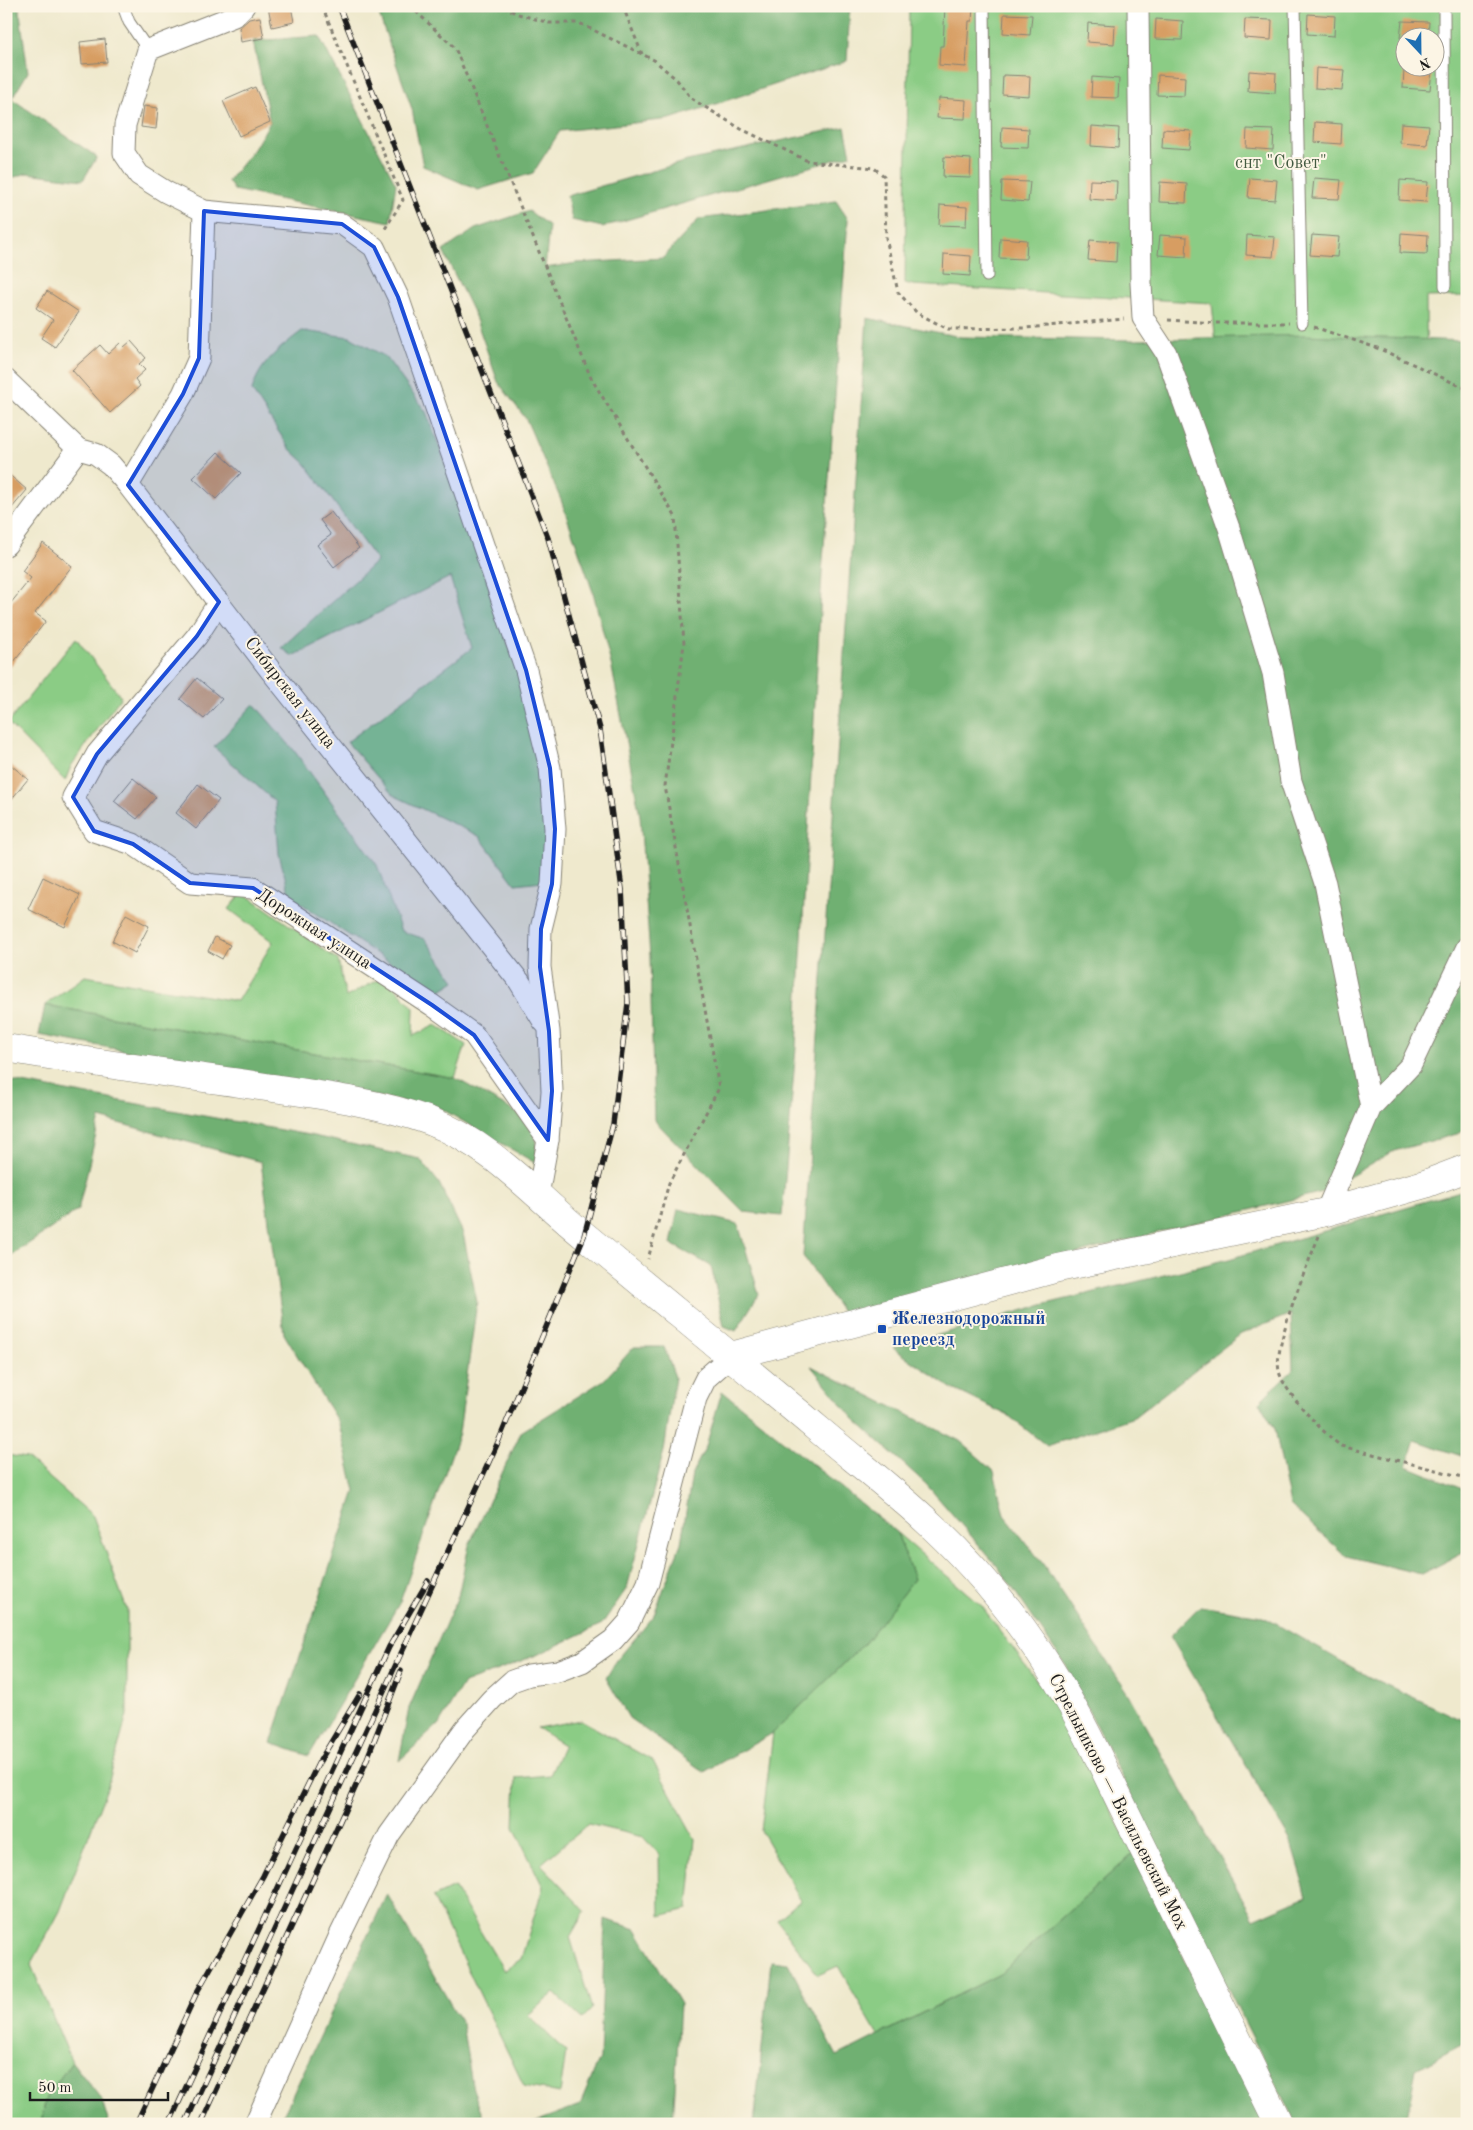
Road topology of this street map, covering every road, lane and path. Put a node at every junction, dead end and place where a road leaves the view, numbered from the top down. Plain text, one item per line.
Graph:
1 (123, 6) edge
2 (244, 6) edge
3 (322, 6) edge
4 (410, 6) edge
5 (504, 6) edge
6 (627, 6) edge
7 (984, 6) edge
8 (1138, 6) edge
9 (1295, 6) edge
10 (1444, 6) edge
11 (148, 50) junction
12 (642, 54) junction
13 (204, 211) junction
14 (374, 247) junction
15 (987, 276) dead end
16 (1445, 286) dead end
17 (1144, 318) junction
18 (1302, 323) junction
19 (6, 380) edge
20 (1467, 389) edge
21 (78, 449) junction
22 (128, 485) junction
23 (6, 545) edge
24 (219, 602) junction
25 (1467, 947) edge
26 (549, 1031) junction
27 (6, 1048) edge
28 (1371, 1106) junction
29 (548, 1140) junction
30 (1467, 1168) edge
31 (538, 1195) junction
32 (1326, 1212) junction
33 (641, 1281) junction
34 (731, 1356) junction
35 (1467, 1478) edge
36 (255, 2124) edge
37 (1279, 2124) edge

1 - 11 lane
2 - 11 street
3 - 14 path
4 - 33 path
5 - 12 path
6 - 12 path
7 - 15 lane
8 - 17 street
9 - 18 lane
10 - 16 lane
11 - 13 street
12 - 17 path
13 - 14 street
13 - 22 street
14 - 26 street
17 - 18 path
17 - 28 street
18 - 20 path
19 - 21 street, Сибирская улица
21 - 22 street, Сибирская улица
21 - 23 street
22 - 24 street, Сибирская улица
24 - 26 street, Сибирская улица
24 - 29 street, Дорожная улица
25 - 28 street
26 - 29 street
27 - 31 main road, Стрельниково — Васильевский Мох
28 - 32 street
29 - 31 street
30 - 32 main road
31 - 33 main road, Стрельниково — Васильевский Мох
32 - 34 main road
32 - 35 path
33 - 34 main road, Стрельниково — Васильевский Мох
34 - 36 street
34 - 37 main road, Стрельниково — Васильевский Мох

